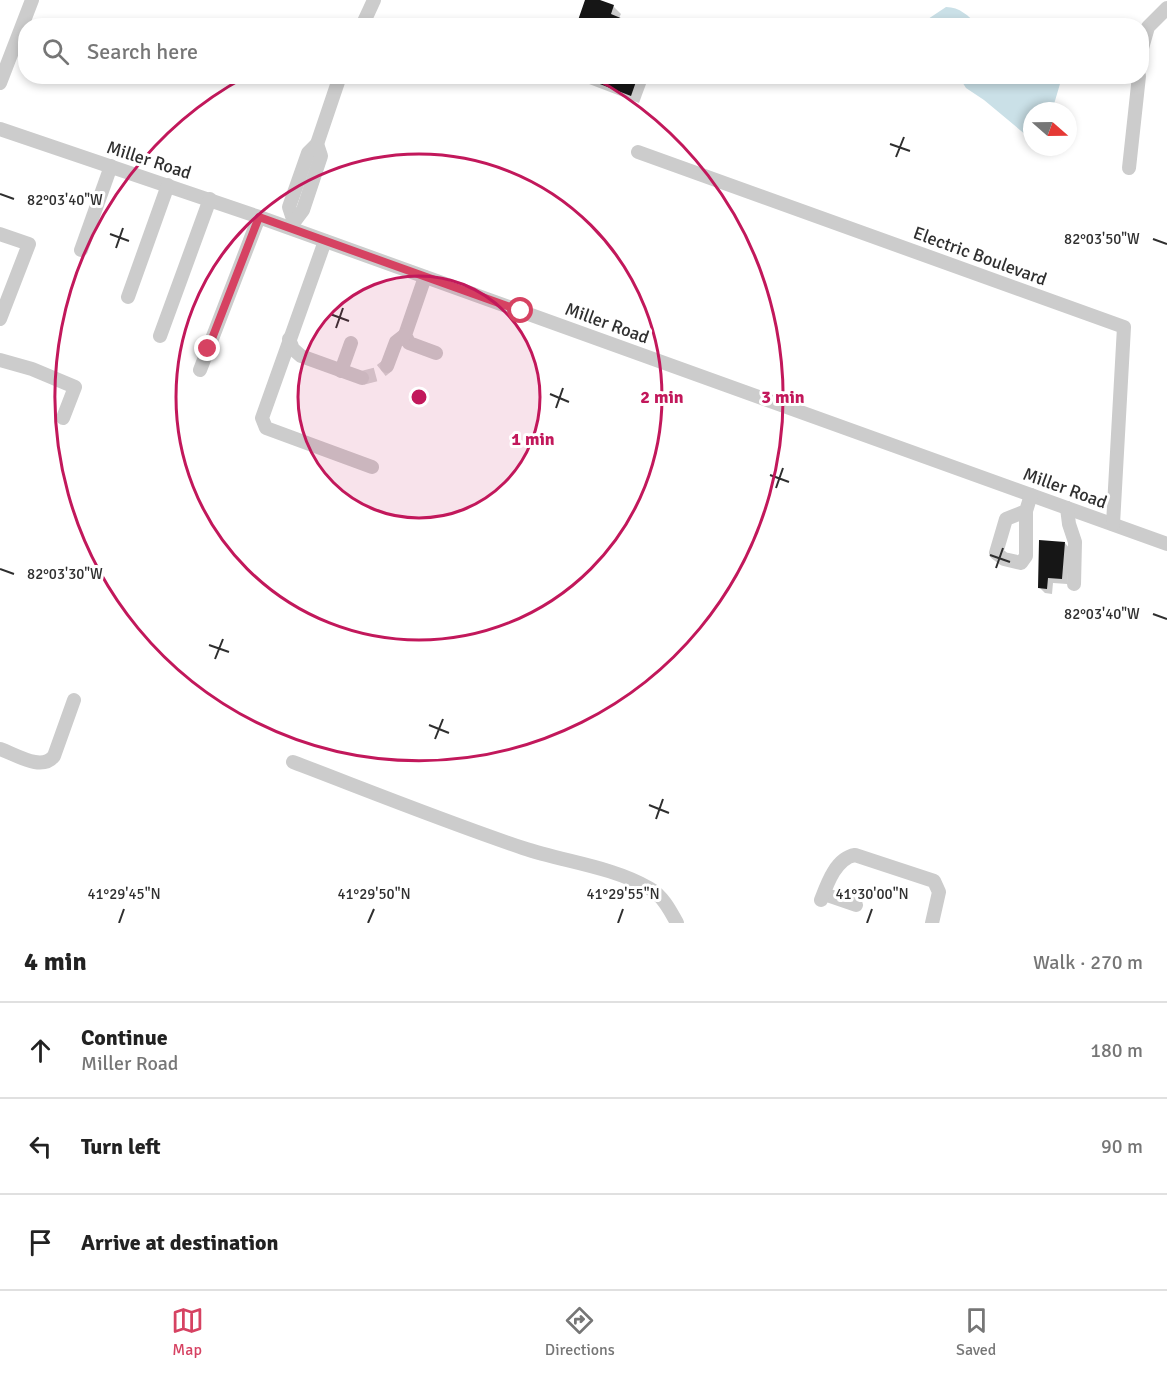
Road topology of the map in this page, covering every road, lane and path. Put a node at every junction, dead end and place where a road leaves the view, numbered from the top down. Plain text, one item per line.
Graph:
1 (32, 0) edge
2 (374, 0) edge
3 (1167, 8) edge
4 (25, 18) edge
5 (366, 18) edge
6 (1149, 26) edge
7 (18, 36) edge
8 (0, 83) edge
9 (337, 84) edge
10 (1137, 84) edge
11 (0, 129) edge
12 (638, 153) dead end
13 (111, 166) junction
14 (1129, 168) dead end
15 (168, 185) junction
16 (210, 199) junction
17 (259, 217) junction
18 (293, 225) junction
19 (0, 234) edge
20 (325, 241) junction
21 (81, 249) dead end
22 (425, 277) junction
23 (6, 287) edge
24 (128, 297) dead end
25 (0, 319) edge
26 (405, 335) junction
27 (160, 336) dead end
28 (289, 339) junction
29 (351, 343) dead end
30 (436, 353) dead end
31 (0, 360) edge
32 (387, 366) tunnel mouth
33 (200, 370) dead end
34 (341, 371) junction
35 (362, 378) tunnel mouth
36 (63, 418) dead end
37 (372, 467) dead end
38 (1032, 495) junction
39 (1067, 508) junction
40 (1026, 511) dead end
41 (1113, 524) junction
42 (1167, 544) edge
43 (1074, 584) dead end
44 (74, 700) dead end
45 (0, 748) edge
46 (293, 762) dead end
47 (856, 905) dead end
48 (676, 923) edge
49 (932, 923) edge

1 - 4 street
2 - 5 street
3 - 6 street
7 - 8 street
9 - 18 street
10 - 14 street
11 - 13 street, Miller Road
12 - 41 street, Electric Boulevard
13 - 15 street, Miller Road
13 - 21 street
15 - 16 street, Miller Road
15 - 24 street
16 - 17 street, Miller Road
16 - 27 street
17 - 18 street, Miller Road
17 - 33 street
18 - 20 street, Miller Road
19 - 23 street
20 - 22 street, Miller Road
20 - 28 street
22 - 26 street
22 - 38 street, Miller Road
23 - 25 street
26 - 30 street
26 - 32 street
28 - 34 street
28 - 37 street
29 - 34 street
31 - 36 street
34 - 35 street
38 - 39 street, Miller Road
38 - 40 street
39 - 41 street, Miller Road
39 - 43 street
41 - 42 street, Miller Road
44 - 45 street
46 - 48 street
47 - 49 street

